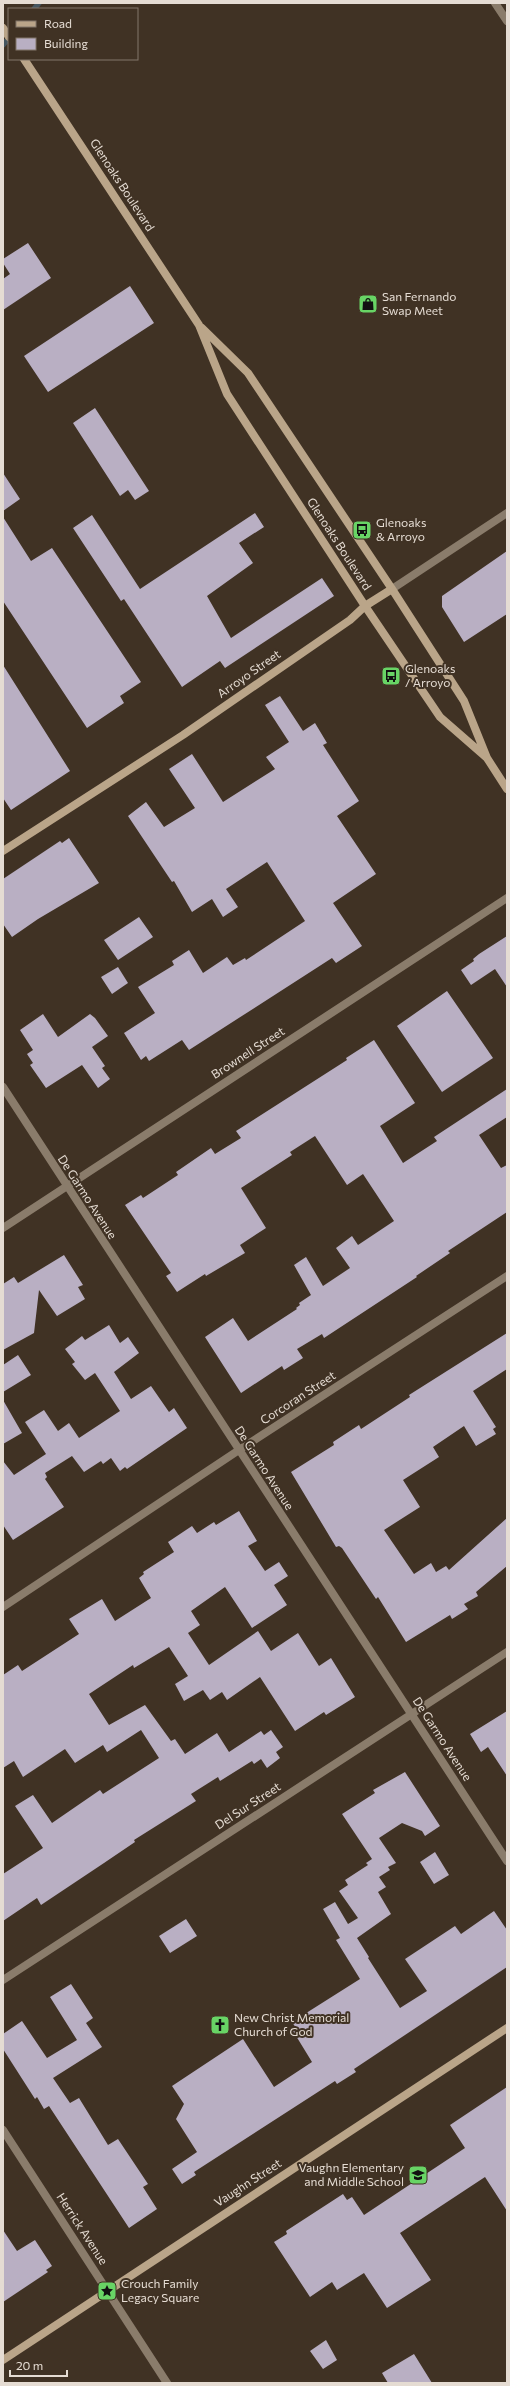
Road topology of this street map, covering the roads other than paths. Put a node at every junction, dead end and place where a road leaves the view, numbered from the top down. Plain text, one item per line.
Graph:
1 (495, 3) edge
2 (507, 21) edge
3 (26, 62) edge
4 (199, 325) junction
5 (507, 513) edge
6 (392, 589) junction
7 (365, 606) junction
8 (487, 758) junction
9 (507, 789) edge
10 (3, 852) edge
11 (507, 898) edge
12 (3, 1087) edge
13 (66, 1187) junction
14 (3, 1228) edge
15 (507, 1276) edge
16 (239, 1450) junction
17 (3, 1607) edge
18 (507, 1652) edge
19 (411, 1714) junction
20 (507, 1861) edge
21 (3, 1980) edge
22 (507, 2028) edge
23 (3, 2130) edge
24 (108, 2291) junction
25 (3, 2360) edge
26 (167, 2383) edge

1 - 2 street
3 - 4 main road, Glenoaks Boulevard
4 - 6 main road, Glenoaks Boulevard
4 - 7 main road, Glenoaks Boulevard
5 - 6 street, Arroyo Street
6 - 7 main road, Arroyo Street
6 - 8 main road, Glenoaks Boulevard
7 - 8 main road, Glenoaks Boulevard
7 - 10 main road, Arroyo Street
8 - 9 main road, Glenoaks Boulevard
11 - 13 street, Brownell Street
12 - 13 street, De Garmo Avenue
13 - 14 street, Brownell Street
13 - 16 street, De Garmo Avenue
15 - 16 street, Corcoran Street
16 - 17 street, Corcoran Street
16 - 19 street, De Garmo Avenue
18 - 19 street, Del Sur Street
19 - 20 street, De Garmo Avenue
19 - 21 street, Del Sur Street
22 - 24 main road, Vaughn Street
23 - 24 street, Herrick Avenue
24 - 25 main road, Vaughn Street
24 - 26 street, Herrick Avenue

